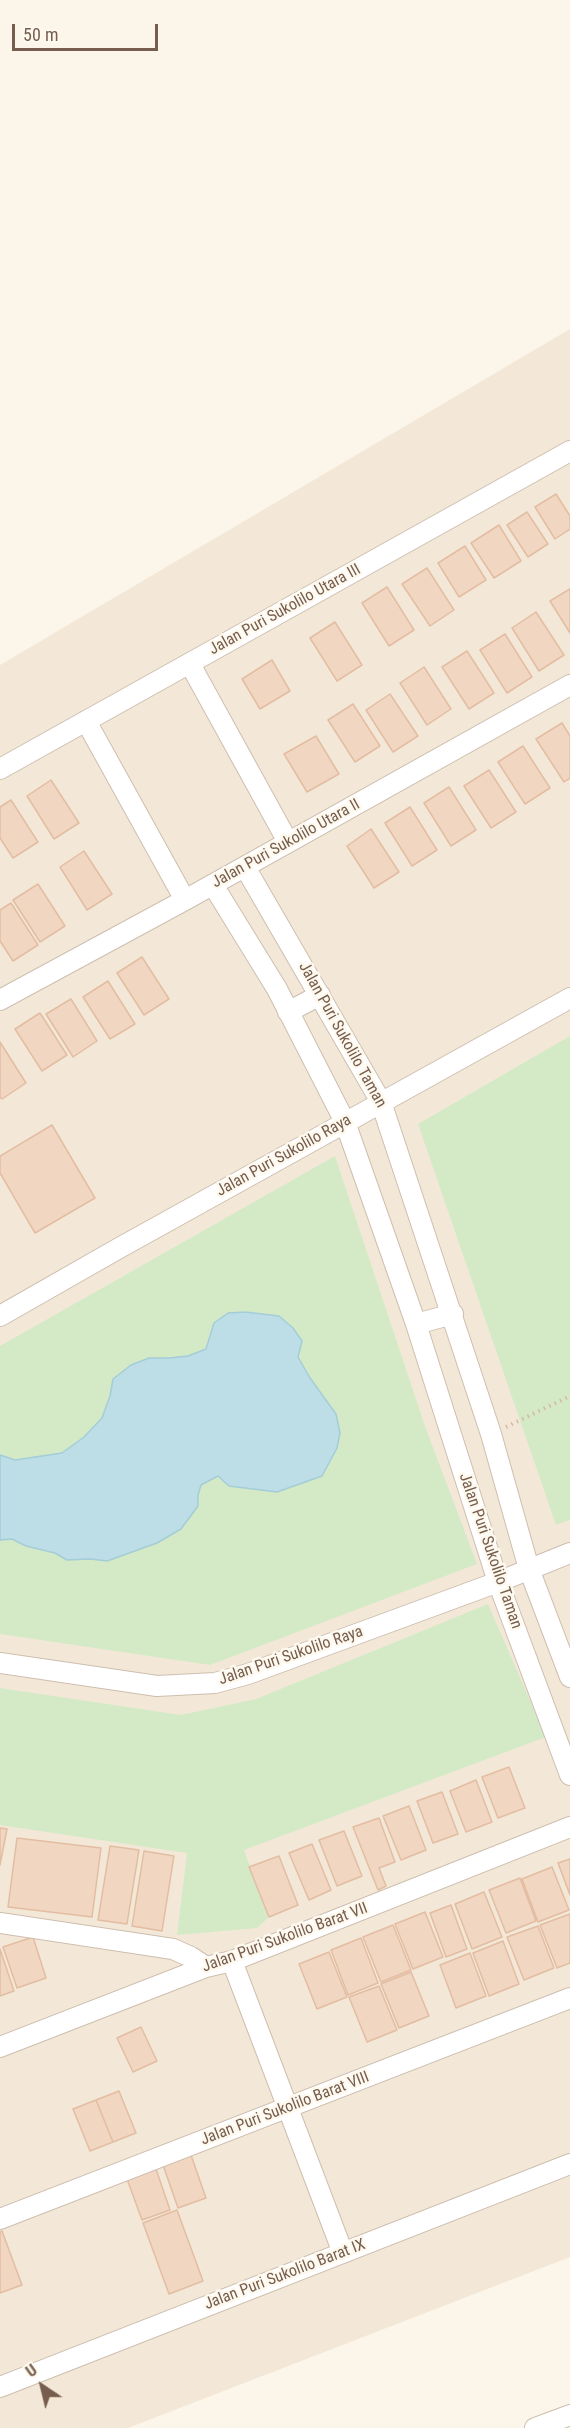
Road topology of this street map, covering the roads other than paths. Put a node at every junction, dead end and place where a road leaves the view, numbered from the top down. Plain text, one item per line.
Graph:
1 (570, 451) edge
2 (190, 664) junction
3 (570, 685) edge
4 (86, 722) junction
5 (0, 769) edge
6 (288, 843) junction
7 (245, 867) junction
8 (213, 885) junction
9 (185, 900) junction
10 (320, 996) junction
11 (570, 998) edge
12 (0, 1000) edge
13 (288, 1012) junction
14 (381, 1102) junction
15 (345, 1122) junction
16 (453, 1314) junction
17 (0, 1316) edge
18 (416, 1324) junction
19 (570, 1553) edge
20 (529, 1569) junction
21 (498, 1582) junction
22 (0, 1662) edge
23 (570, 1677) edge
24 (538, 1687) junction
25 (570, 1775) edge
26 (570, 1827) edge
27 (0, 1923) edge
28 (232, 1961) junction
29 (206, 1967) junction
30 (570, 1998) edge
31 (0, 2047) edge
32 (288, 2108) junction
33 (570, 2164) edge
34 (0, 2219) edge
35 (343, 2253) junction
36 (0, 2387) edge
37 (570, 2415) edge
38 (535, 2428) edge

1 - 2 street, Jalan Puri Sukolilo Utara III
2 - 4 street, Jalan Puri Sukolilo Utara III
2 - 6 street
3 - 6 street, Jalan Puri Sukolilo Utara II
4 - 5 street, Jalan Puri Sukolilo Utara III
4 - 9 street
6 - 7 street, Jalan Puri Sukolilo Utara II
7 - 8 street, Jalan Puri Sukolilo Utara II
7 - 10 street, Jalan Puri Sukolilo Taman
8 - 9 street, Jalan Puri Sukolilo Utara II
8 - 13 street, Jalan Puri Sukolilo Taman
9 - 12 street, Jalan Puri Sukolilo Utara II
10 - 13 street
10 - 14 street, Jalan Puri Sukolilo Taman
11 - 14 street, Jalan Puri Sukolilo Raya
13 - 15 street, Jalan Puri Sukolilo Taman
14 - 15 street, Jalan Puri Sukolilo Raya
14 - 16 street, Jalan Puri Sukolilo Taman
15 - 17 street, Jalan Puri Sukolilo Raya
15 - 18 street, Jalan Puri Sukolilo Taman
16 - 18 street
16 - 20 street, Jalan Puri Sukolilo Taman
18 - 21 street, Jalan Puri Sukolilo Taman
19 - 20 street, Jalan Puri Sukolilo Raya
20 - 21 street, Jalan Puri Sukolilo Raya
20 - 23 street, Jalan Puri Sukolilo Taman
21 - 22 street, Jalan Puri Sukolilo Raya
21 - 24 street, Jalan Puri Sukolilo Taman
23 - 24 street
24 - 25 street, Jalan Puri Sukolilo Taman
26 - 28 street, Jalan Puri Sukolilo Barat VII
27 - 29 street
28 - 29 street, Jalan Puri Sukolilo Barat VII
28 - 32 street
29 - 31 street, Jalan Puri Sukolilo Barat VII
30 - 32 street, Jalan Puri Sukolilo Barat VIII
32 - 34 street, Jalan Puri Sukolilo Barat VIII
32 - 35 street
33 - 35 street, Jalan Puri Sukolilo Barat IX
35 - 36 street, Jalan Puri Sukolilo Barat IX
37 - 38 street

